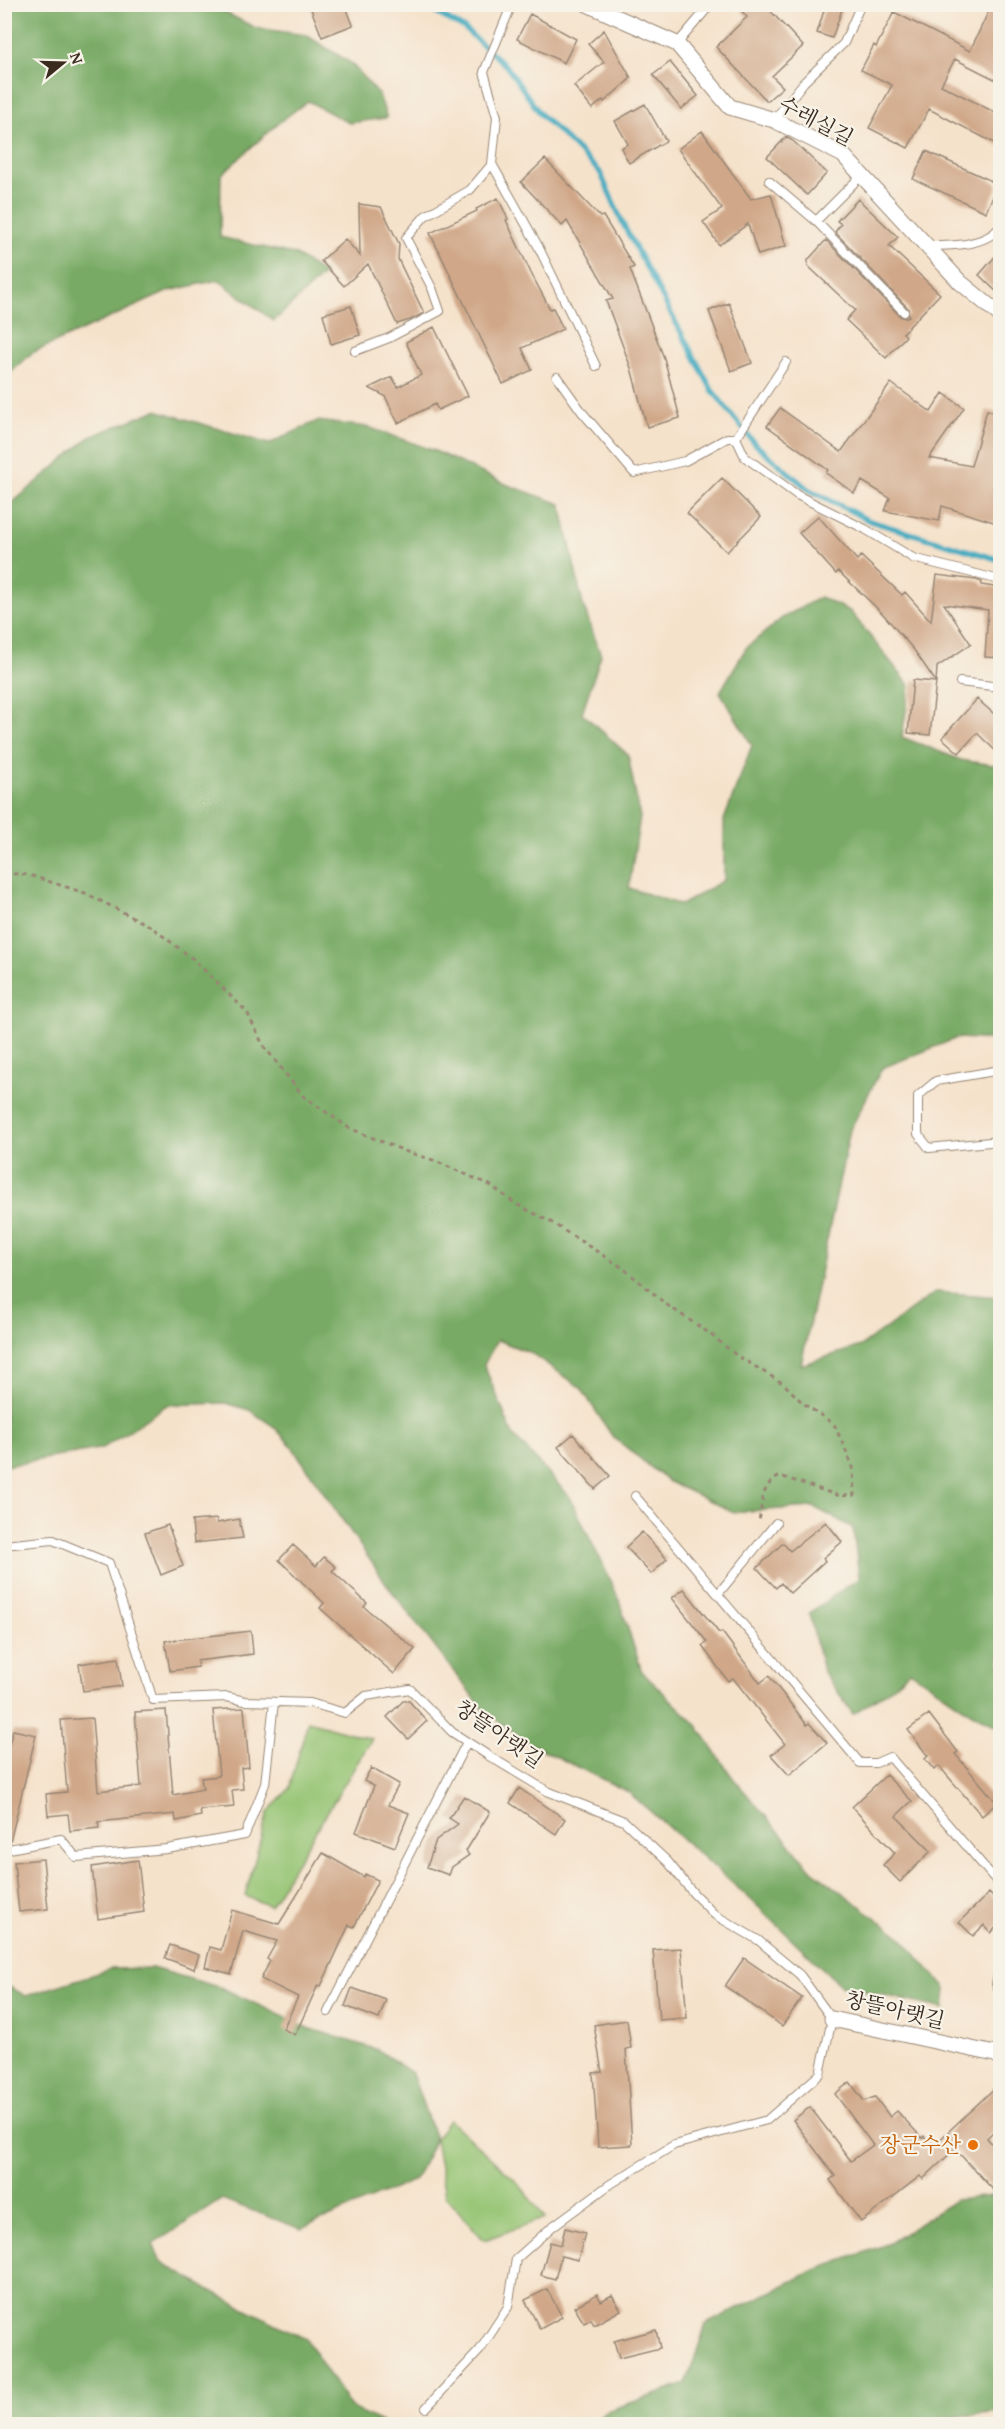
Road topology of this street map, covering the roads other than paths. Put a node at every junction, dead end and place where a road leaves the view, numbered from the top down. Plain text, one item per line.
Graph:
1 (512, 4) edge
2 (587, 4) edge
3 (711, 4) edge
4 (861, 4) edge
5 (677, 45) junction
6 (774, 120) junction
7 (492, 164) junction
8 (862, 175) junction
9 (769, 181) dead end
10 (816, 221) junction
11 (1000, 227) edge
12 (928, 246) junction
13 (904, 312) dead end
14 (1000, 315) edge
15 (355, 351) dead end
16 (786, 362) dead end
17 (596, 366) dead end
18 (557, 377) dead end
19 (737, 437) junction
20 (1000, 580) edge
21 (960, 682) dead end
22 (1000, 687) edge
23 (1000, 1070) edge
24 (1000, 1141) edge
25 (635, 1496) dead end
26 (776, 1523) dead end
27 (4, 1545) edge
28 (718, 1594) junction
29 (274, 1702) junction
30 (467, 1742) junction
31 (4, 1850) edge
32 (1000, 1885) edge
33 (1000, 1966) edge
34 (1000, 1991) edge
35 (328, 2012) dead end
36 (832, 2019) junction
37 (1000, 2057) edge
38 (426, 2408) dead end

1 - 7 lane
2 - 5 street, 수레실길
3 - 5 lane
4 - 6 lane
5 - 6 street, 수레실길
6 - 8 street, 수레실길
7 - 15 lane
7 - 17 lane
8 - 10 lane
8 - 12 street, 수레실길
9 - 10 lane
10 - 13 lane
11 - 12 lane
12 - 14 street, 수레실길
16 - 19 lane
18 - 19 lane
19 - 20 lane
21 - 22 lane
23 - 24 lane
25 - 28 lane
26 - 28 lane
27 - 29 lane, 창뜰아랫길
28 - 32 lane
29 - 30 lane, 창뜰아랫길
29 - 31 lane
30 - 35 lane
30 - 36 lane, 창뜰아랫길
33 - 34 lane
36 - 37 street, 창뜰아랫길
36 - 38 lane

